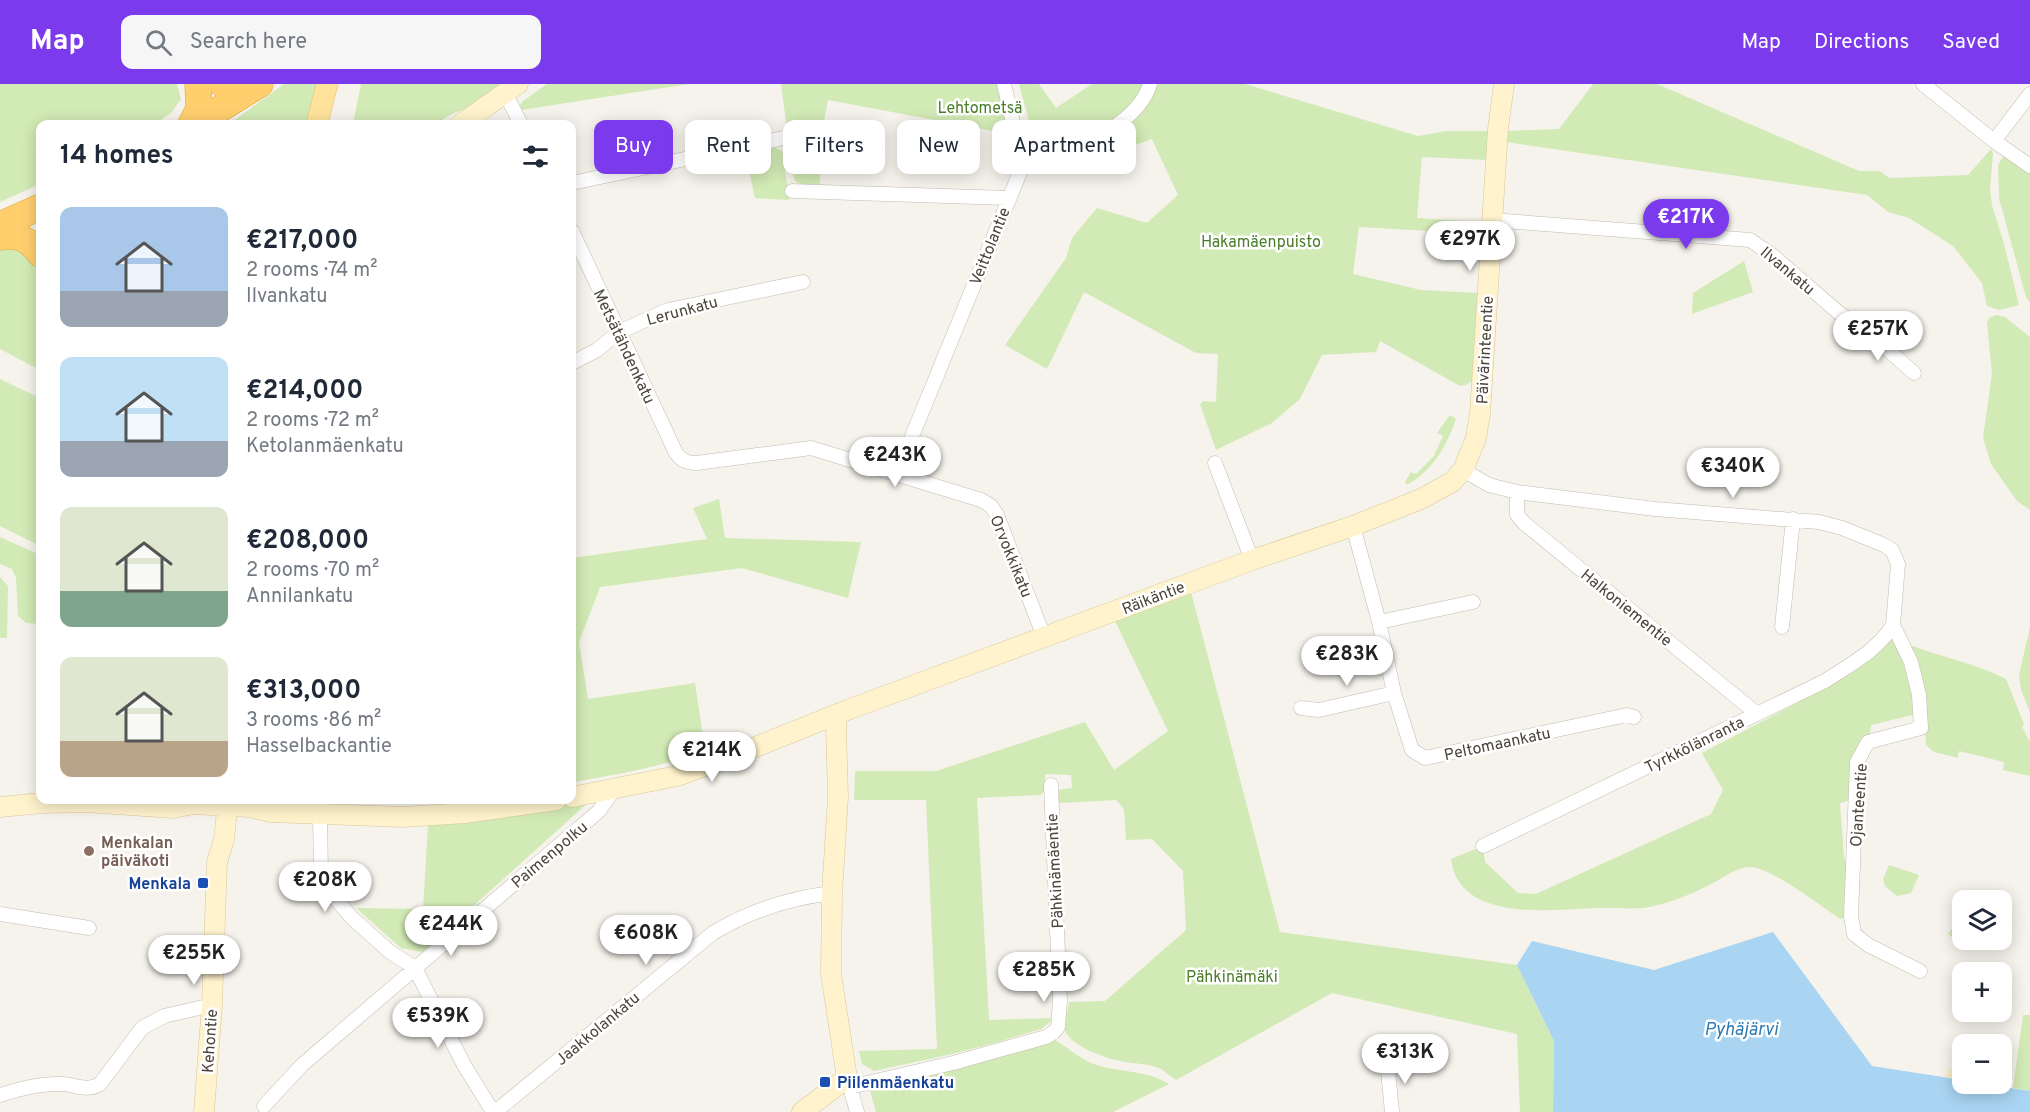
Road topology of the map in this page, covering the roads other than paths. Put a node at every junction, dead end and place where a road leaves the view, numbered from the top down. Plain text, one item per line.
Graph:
1 (198, 84) edge
2 (222, 84) edge
3 (240, 84) edge
4 (260, 84) edge
5 (327, 84) edge
6 (338, 84) edge
7 (1004, 84) edge
8 (1150, 84) edge
9 (1504, 84) edge
10 (1923, 84) edge
11 (512, 89) edge
12 (2030, 94) edge
13 (193, 120) edge
14 (202, 120) edge
15 (318, 120) edge
16 (332, 120) edge
17 (467, 120) edge
18 (520, 120) edge
19 (1012, 120) edge
20 (1122, 120) edge
21 (783, 138) edge
22 (1994, 141) junction
23 (2030, 166) edge
24 (1019, 174) edge
25 (576, 182) edge
26 (792, 191) dead end
27 (1008, 198) junction
28 (36, 209) edge
29 (1492, 220) junction
30 (0, 225) edge
31 (0, 237) edge
32 (576, 240) edge
33 (36, 248) edge
34 (803, 282) dead end
35 (619, 332) junction
36 (576, 361) edge
37 (1914, 373) dead end
38 (681, 460) joint
39 (1215, 463) dead end
40 (1463, 470) junction
41 (897, 472) junction
42 (1516, 492) junction
43 (1793, 519) junction
44 (1353, 526) junction
45 (1251, 560) junction
46 (1473, 602) dead end
47 (1379, 622) junction
48 (1893, 625) junction
49 (1782, 627) dead end
50 (1044, 637) junction
51 (1394, 693) junction
52 (1301, 708) dead end
53 (1756, 713) junction
54 (837, 714) junction
55 (1634, 717) dead end
56 (1051, 785) dead end
57 (614, 789) junction
58 (576, 796) edge
59 (36, 803) edge
60 (115, 804) edge
61 (528, 804) edge
62 (0, 807) edge
63 (220, 807) edge
64 (321, 814) junction
65 (1483, 846) dead end
66 (832, 893) junction
67 (0, 914) edge
68 (88, 928) dead end
69 (415, 968) junction
70 (1920, 971) dead end
71 (212, 1005) junction
72 (1387, 1060) dead end
73 (848, 1082) junction
74 (0, 1095) edge
75 (264, 1106) dead end
76 (204, 1112) edge
77 (494, 1112) edge
78 (802, 1112) edge
79 (857, 1112) edge
80 (1392, 1112) edge

1 - 13 highway
2 - 3 highway
4 - 14 highway
5 - 15 main road
6 - 16 main road
7 - 19 street
8 - 20 street
9 - 29 street, Päivärinteentie
10 - 22 street
11 - 17 street
11 - 18 street
12 - 22 street
21 - 25 street
22 - 23 street
24 - 27 street, Veittolantie
26 - 27 street
27 - 41 street, Veittolantie
28 - 30 highway
29 - 37 street, Ilvankatu
29 - 40 street, Päivärinteentie
31 - 33 highway
32 - 35 street, Metsätähdenkatu
34 - 35 street, Lerunkatu
35 - 36 street, Lerunkatu
35 - 38 street, Metsätähdenkatu
38 - 41 street, Orvokkikatu
39 - 45 street
40 - 42 street
40 - 44 street, Räikäntie
41 - 50 street, Orvokkikatu
42 - 43 street
42 - 53 street, Halkoniementie
43 - 48 street
43 - 49 street
44 - 45 street, Räikäntie
44 - 47 street, Peltomaankatu
45 - 50 street, Räikäntie
46 - 47 street
47 - 51 street, Peltomaankatu
48 - 53 street, Tyrkkölänranta
48 - 70 street, Ojanteentie
50 - 54 street, Räikäntie
51 - 52 street
51 - 55 street, Peltomaankatu
53 - 65 street, Tyrkkölänranta
54 - 57 street, Räikäntie
54 - 66 street
56 - 73 street, Pähkinämäentie
57 - 58 street, Räikäntie
57 - 69 street, Paimenpolku
59 - 62 street
60 - 63 street
61 - 64 street
63 - 64 street
63 - 71 street, Kehontie
64 - 69 street
66 - 73 street
66 - 77 street, Jaakkolankatu
67 - 68 street
69 - 75 street, Paimenpolku
69 - 77 street
71 - 74 street
71 - 76 street, Kehontie
72 - 80 street
73 - 78 street, Pähkinämäentie
73 - 79 street

